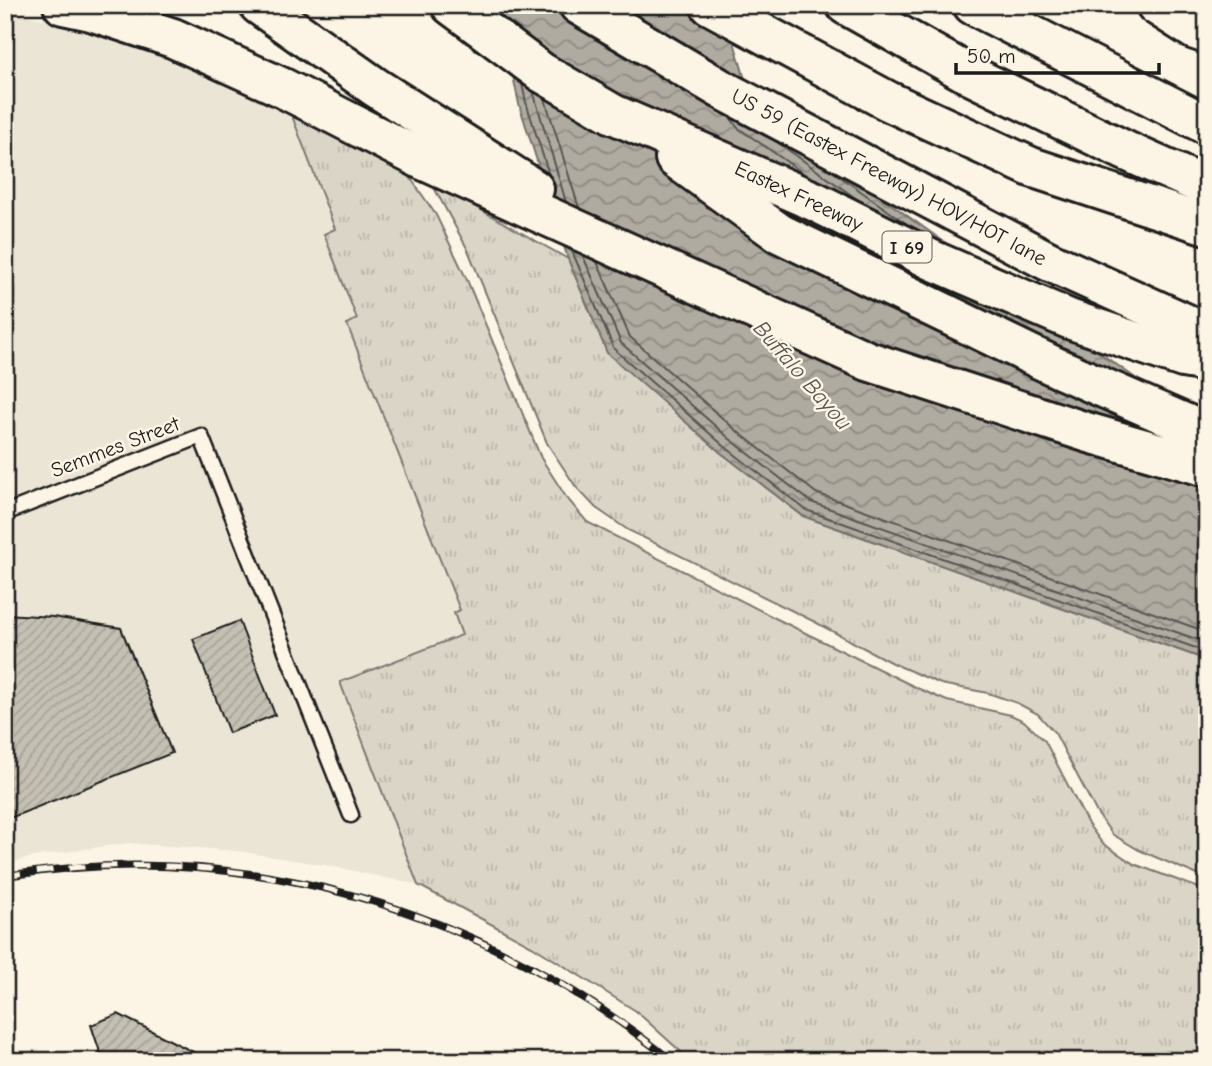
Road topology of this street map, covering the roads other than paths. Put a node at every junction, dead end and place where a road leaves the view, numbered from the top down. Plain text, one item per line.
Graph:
1 (63, 5) edge
2 (259, 5) edge
3 (451, 5) edge
4 (579, 5) edge
5 (710, 5) edge
6 (846, 5) edge
7 (972, 5) edge
8 (1156, 5) edge
9 (1180, 5) edge
10 (1207, 14) edge
11 (1207, 34) edge
12 (613, 114) junction
13 (1207, 125) edge
14 (1207, 187) edge
15 (1207, 225) edge
16 (681, 277) junction
17 (1207, 334) edge
18 (1207, 362) edge
19 (1207, 433) edge
20 (1207, 467) edge
21 (5, 513) edge
22 (351, 815) dead end

1 - 16 highway
2 - 16 highway
3 - 12 highway, Eastex Freeway / I 69
4 - 17 highway, US 59 (Eastex Freeway) HOV/HOT lane / I 69
5 - 15 highway
6 - 14 highway
7 - 13 highway
8 - 11 highway
9 - 10 highway
12 - 18 highway, Eastex Freeway / I 69
12 - 19 highway
16 - 20 highway
21 - 22 lane, Semmes Street

